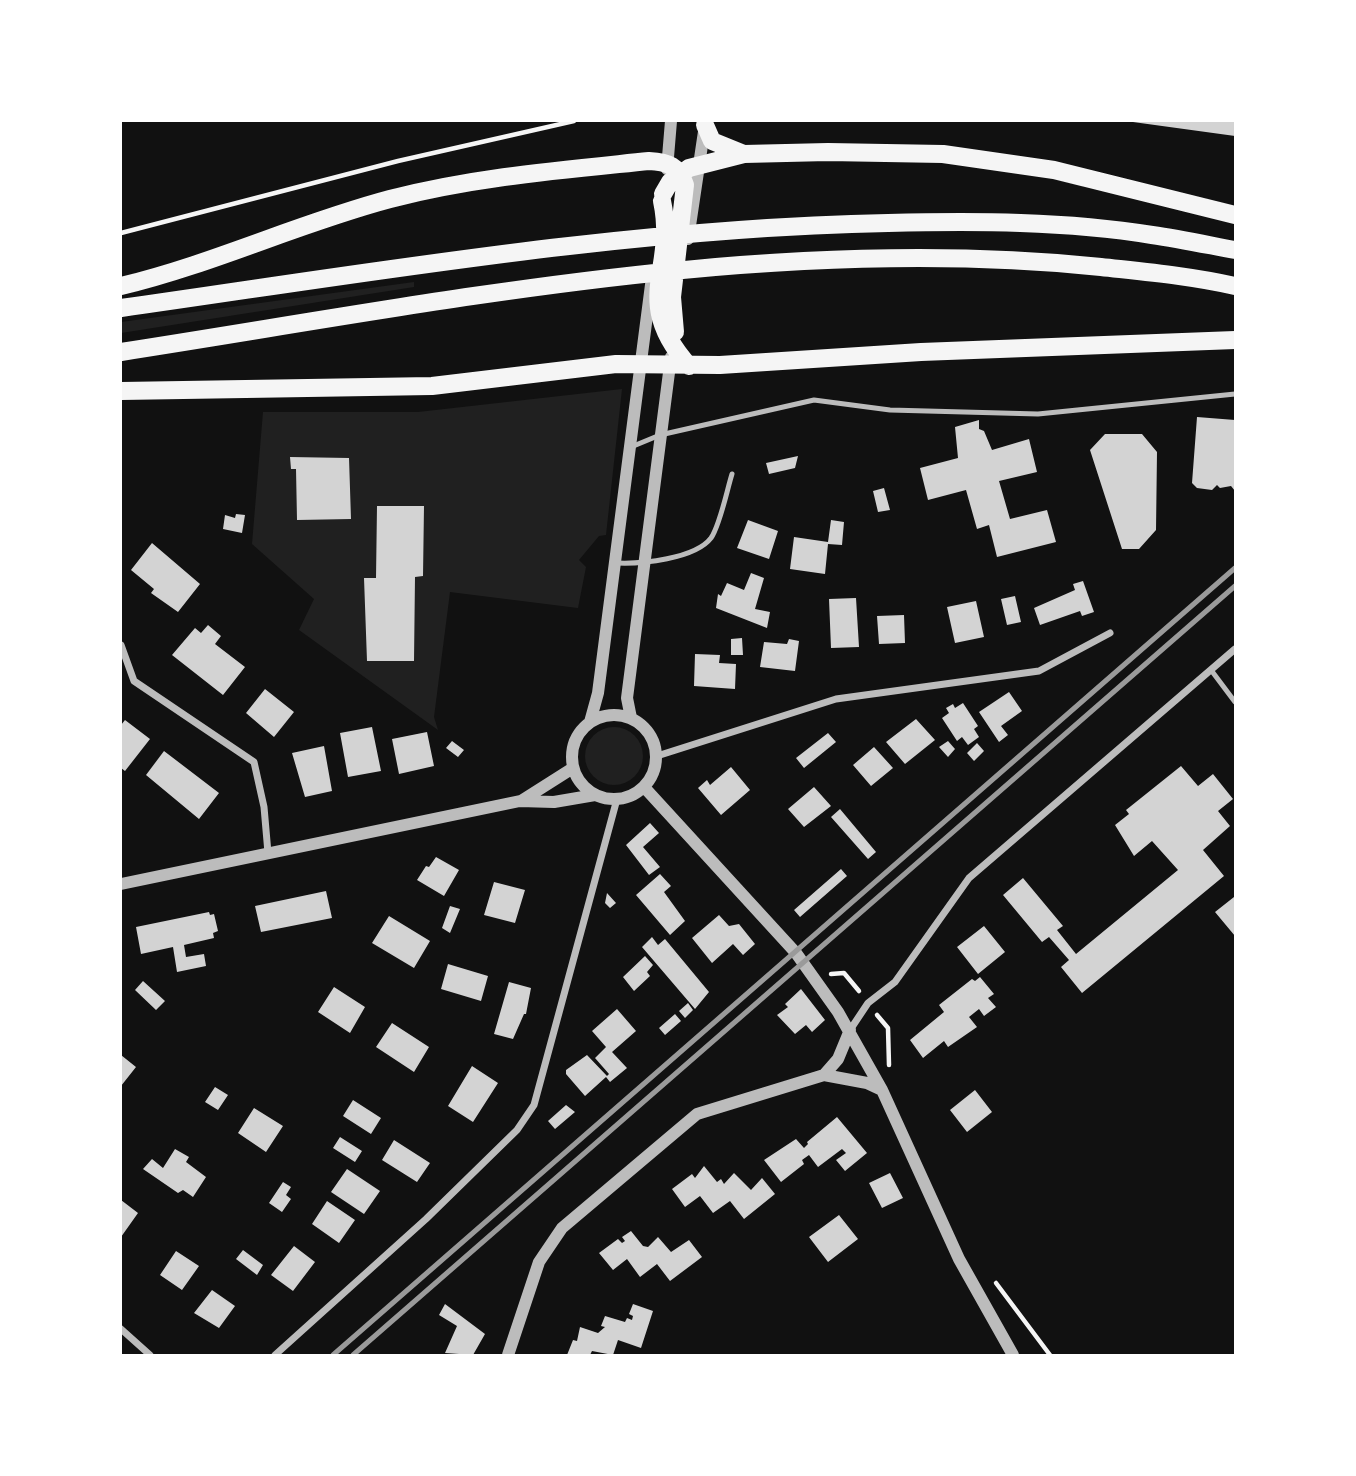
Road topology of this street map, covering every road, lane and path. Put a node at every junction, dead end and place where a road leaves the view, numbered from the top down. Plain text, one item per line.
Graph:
1 (574, 121) edge
2 (671, 121) edge
3 (705, 123) edge
4 (744, 154) junction
5 (698, 164) junction
6 (674, 168) junction
7 (662, 198) junction
8 (1235, 215) edge
9 (121, 233) edge
10 (1235, 250) edge
11 (121, 286) edge
12 (1235, 286) edge
13 (121, 308) edge
14 (674, 339) junction
15 (1235, 340) edge
16 (121, 352) edge
17 (640, 364) junction
18 (670, 365) junction
19 (689, 366) junction
20 (121, 391) edge
21 (1235, 394) edge
22 (660, 435) junction
23 (629, 449) junction
24 (732, 474) dead end
25 (614, 563) junction
26 (643, 564) junction
27 (1110, 633) dead end
28 (121, 645) edge
29 (1235, 649) edge
30 (1211, 670) junction
31 (1235, 702) edge
32 (631, 718) junction
33 (590, 722) junction
34 (657, 756) junction
35 (573, 768) junction
36 (644, 787) junction
37 (594, 795) junction
38 (617, 799) junction
39 (520, 802) junction
40 (268, 853) junction
41 (121, 884) edge
42 (850, 1030) junction
43 (824, 1075) junction
44 (882, 1090) junction
45 (993, 1280) dead end
46 (121, 1329) edge
47 (150, 1355) edge
48 (275, 1355) edge
49 (508, 1355) edge
50 (1013, 1355) edge
51 (1050, 1355) edge

1 - 9 path
2 - 6 street
3 - 4 main road
3 - 5 street
4 - 5 main road
4 - 8 main road
5 - 6 main road
5 - 14 street
6 - 7 main road
6 - 11 main road
6 - 14 main road
7 - 14 main road
7 - 17 street
10 - 13 main road
12 - 16 main road
14 - 18 street
14 - 19 main road
15 - 19 main road
17 - 18 main road
17 - 20 main road
17 - 23 street
18 - 19 main road
18 - 22 street
21 - 22 lane
22 - 23 lane
22 - 26 street
23 - 25 street
24 - 26 lane
25 - 26 lane
25 - 33 street
26 - 32 street
27 - 34 street
28 - 40 street
29 - 30 street
30 - 31 lane
30 - 42 street
32 - 33 street
32 - 34 street
33 - 35 street
34 - 36 street
35 - 37 street
35 - 39 street
36 - 38 street
36 - 42 street
37 - 38 street
37 - 39 street
38 - 48 street
39 - 40 street
40 - 41 street
42 - 43 street
42 - 44 street
43 - 44 street
43 - 49 street
44 - 50 street
45 - 51 path
46 - 47 street

